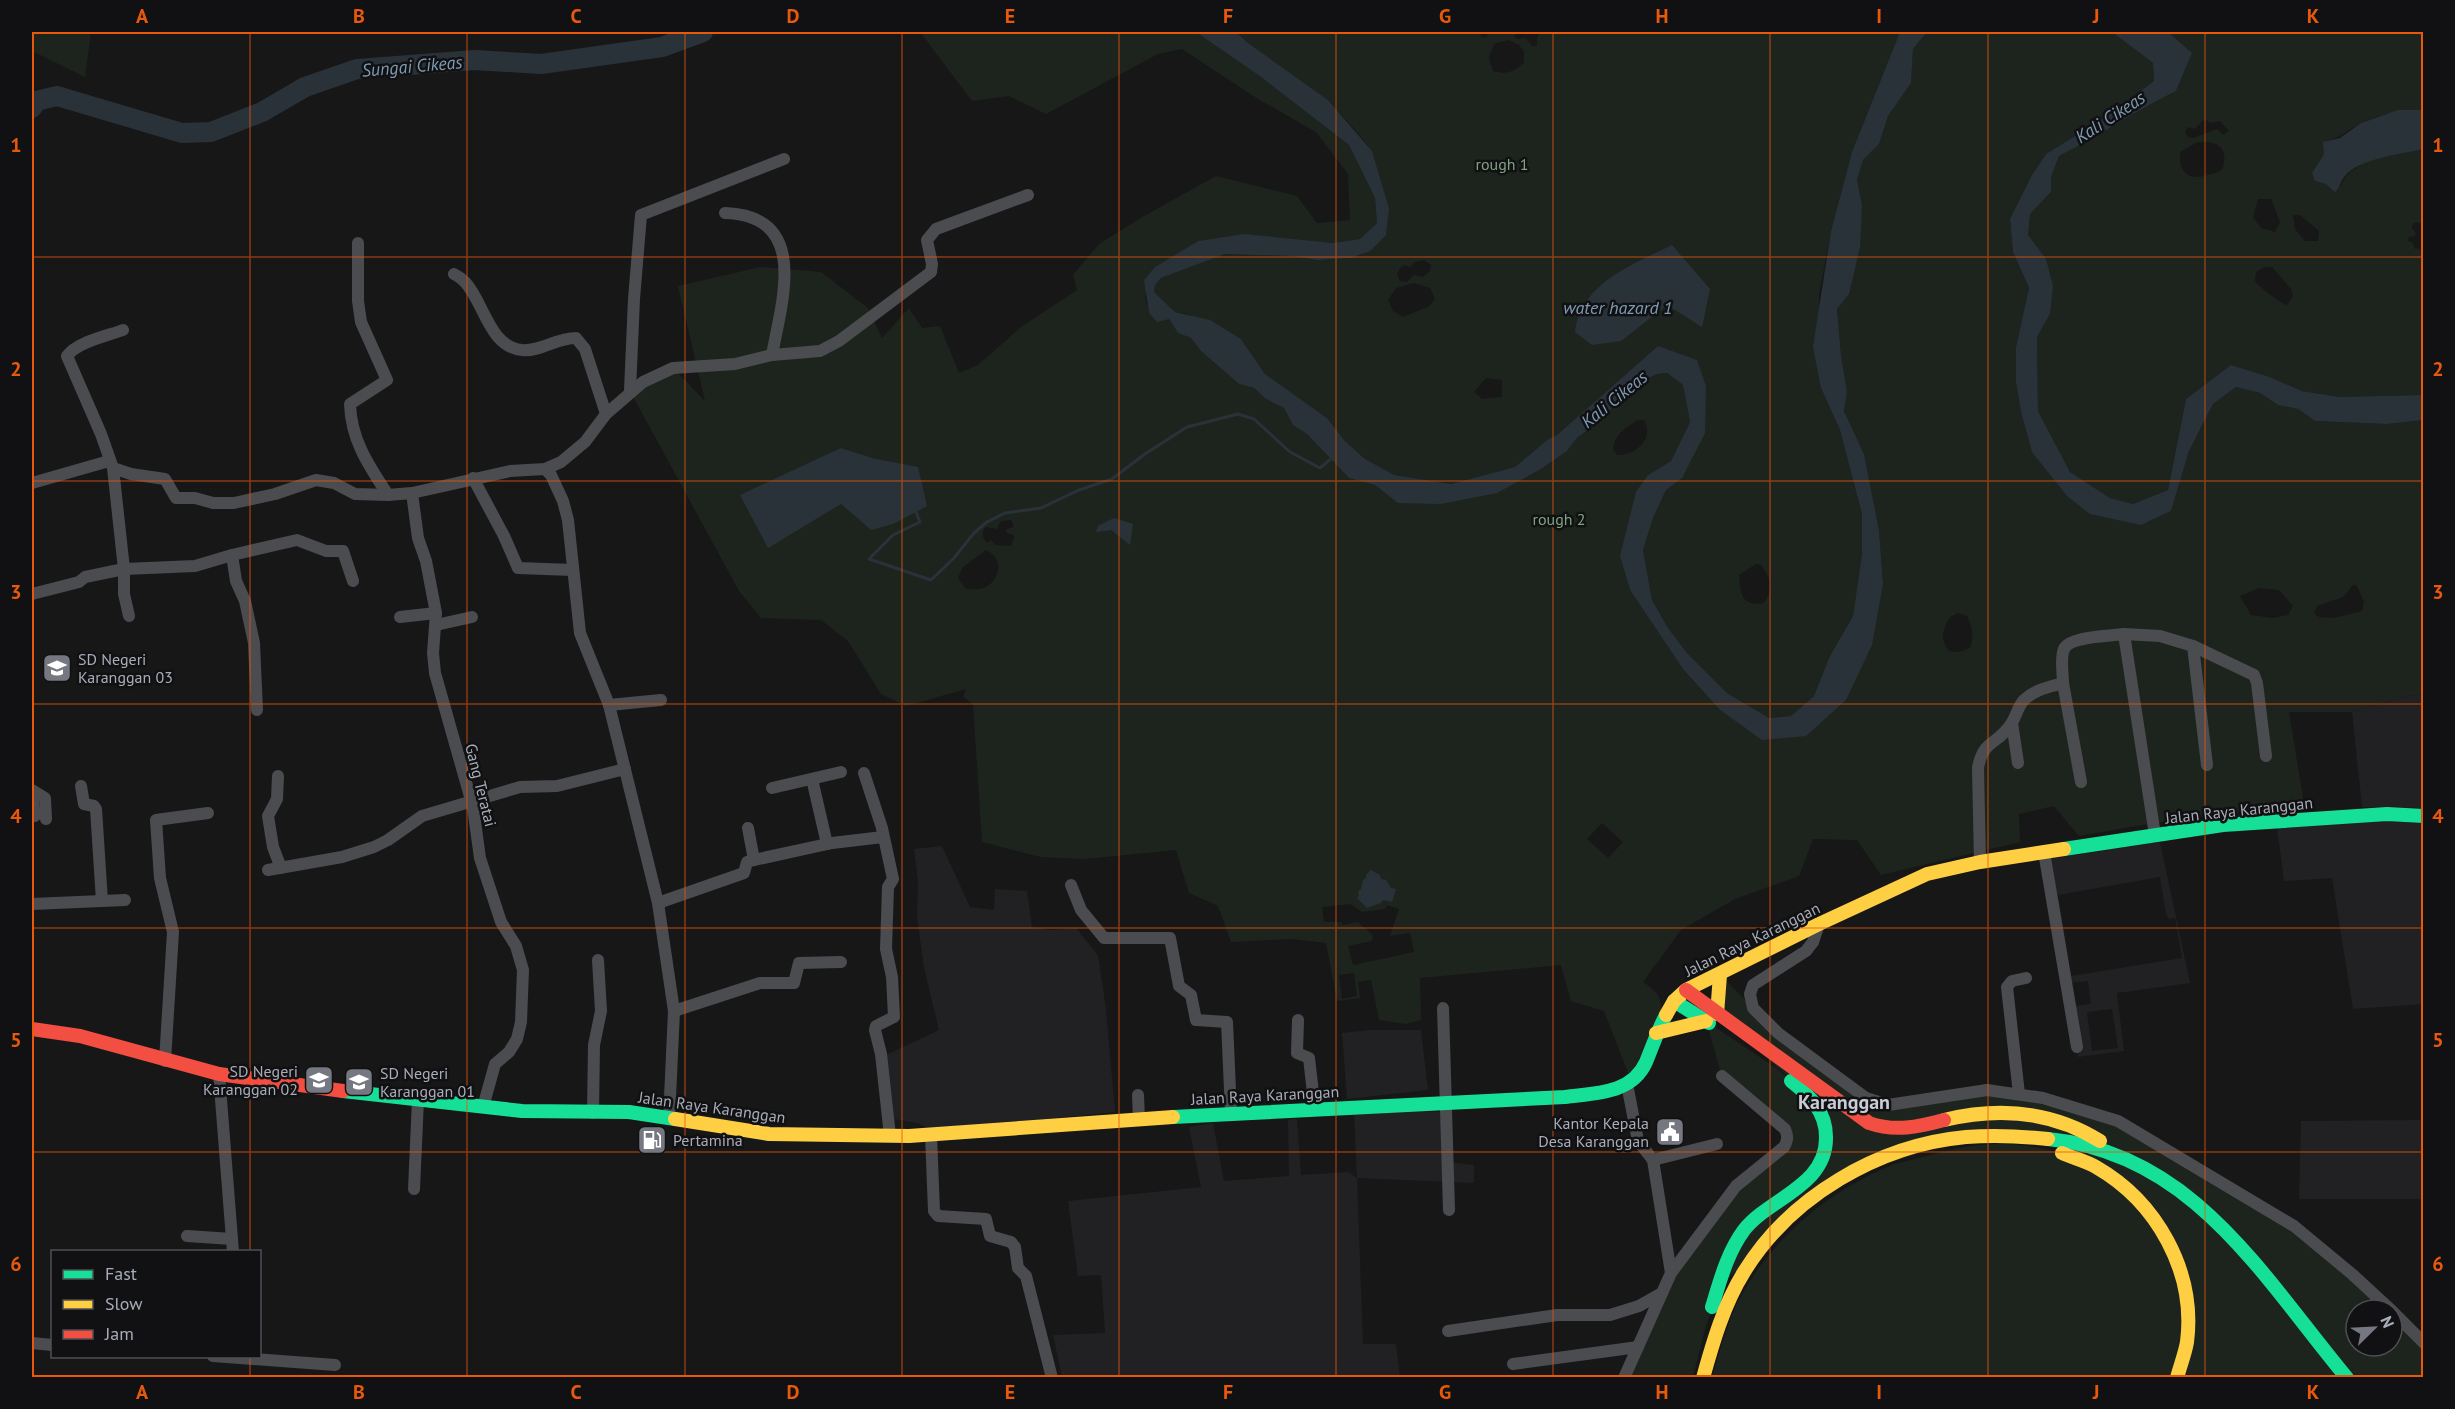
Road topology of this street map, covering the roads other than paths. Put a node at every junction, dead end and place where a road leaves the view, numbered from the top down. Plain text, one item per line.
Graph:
1 (784, 159) dead end
2 (1028, 195) dead end
3 (725, 213) dead end
4 (358, 243) dead end
5 (454, 274) dead end
6 (123, 330) dead end
7 (772, 355) junction
8 (630, 391) junction
9 (606, 414) junction
10 (111, 464) junction
11 (545, 470) junction
12 (473, 478) junction
13 (32, 483) edge
14 (412, 493) junction
15 (388, 495) junction
16 (232, 555) junction
17 (124, 569) junction
18 (573, 570) junction
19 (353, 581) dead end
20 (32, 594) edge
21 (129, 615) dead end
22 (472, 616) dead end
23 (400, 617) dead end
24 (436, 619) junction
25 (2124, 634) junction
26 (2193, 646) junction
27 (2063, 683) junction
28 (661, 700) dead end
29 (609, 705) junction
30 (257, 710) dead end
31 (2012, 723) junction
32 (2266, 756) dead end
33 (2018, 763) dead end
34 (2206, 765) dead end
35 (625, 769) junction
36 (841, 772) dead end
37 (864, 773) dead end
38 (278, 776) dead end
39 (812, 780) junction
40 (2081, 782) dead end
41 (81, 786) dead end
42 (772, 788) dead end
43 (32, 790) edge
44 (32, 796) edge
45 (471, 801) junction
46 (208, 813) dead end
47 (32, 816) edge
48 (2424, 816) edge
49 (46, 819) dead end
50 (748, 828) dead end
51 (2155, 836) junction
52 (883, 837) junction
53 (827, 844) junction
54 (2044, 852) junction
55 (754, 860) junction
56 (1980, 862) junction
57 (1071, 885) dead end
58 (125, 900) dead end
59 (102, 901) junction
60 (658, 903) junction
61 (32, 904) edge
62 (1819, 924) junction
63 (598, 960) dead end
64 (841, 962) dead end
65 (1720, 975) junction
66 (2026, 978) dead end
67 (1686, 990) junction
68 (1674, 1001) junction
69 (1443, 1008) dead end
70 (674, 1011) junction
71 (1712, 1017) junction
72 (1298, 1020) dead end
73 (32, 1029) edge
74 (1656, 1032) junction
75 (2078, 1047) dead end
76 (165, 1061) junction
77 (219, 1074) junction
78 (1722, 1076) dead end
79 (1627, 1084) junction
80 (2019, 1094) junction
81 (1137, 1095) dead end
82 (418, 1100) junction
83 (1445, 1102) junction
84 (483, 1107) junction
85 (1315, 1110) junction
86 (593, 1113) junction
87 (1231, 1113) junction
88 (669, 1119) junction
89 (1139, 1120) junction
90 (931, 1135) junction
91 (890, 1136) junction
92 (1717, 1144) dead end
93 (1653, 1160) junction
94 (2128, 1160) junction
95 (414, 1190) dead end
96 (1449, 1210) dead end
97 (187, 1236) dead end
98 (232, 1245) edge
99 (1671, 1273) junction
100 (1662, 1293) junction
101 (2379, 1298) edge
102 (2404, 1322) edge
103 (1448, 1331) dead end
104 (32, 1343) edge
105 (2424, 1343) edge
106 (51, 1345) edge
107 (1638, 1347) junction
108 (234, 1358) edge
109 (1513, 1364) dead end
110 (335, 1365) dead end
111 (1052, 1377) edge
112 (1624, 1377) edge
113 (1693, 1377) edge
114 (1703, 1377) edge
115 (1712, 1377) edge
116 (2177, 1377) edge
117 (2347, 1377) edge

1 - 8 street
2 - 7 street
3 - 7 street
4 - 15 street
5 - 9 street
6 - 10 street
7 - 8 street
8 - 9 street
9 - 11 street
10 - 13 street
10 - 15 street
10 - 17 street
11 - 12 street
11 - 18 street
12 - 14 street
12 - 18 street
14 - 15 street
14 - 24 street, Gang Teratai
16 - 17 street
16 - 19 street
16 - 30 street
17 - 20 street
17 - 21 street
18 - 29 street
22 - 24 street
23 - 24 street
24 - 45 street, Gang Teratai
25 - 26 street
25 - 27 street
25 - 51 street
26 - 32 street
26 - 34 street
27 - 31 street
27 - 40 street
28 - 29 street
29 - 35 street
31 - 33 street
31 - 56 street
35 - 45 street
35 - 60 street
36 - 39 street
37 - 52 street
38 - 45 street
39 - 42 street
39 - 53 street
41 - 59 street
43 - 49 street
44 - 47 street
45 - 84 street, Gang Teratai
46 - 76 street
48 - 51 main road, Jalan Raya Karanggan
50 - 55 street
51 - 54 main road, Jalan Raya Karanggan
52 - 53 street
52 - 91 street
53 - 55 street
54 - 56 main road, Jalan Raya Karanggan
54 - 75 street
55 - 60 street
56 - 62 main road, Jalan Raya Karanggan
57 - 87 street
58 - 59 street
59 - 61 street
60 - 70 street
62 - 65 main road, Jalan Raya Karanggan
62 - 80 street
63 - 86 street
64 - 70 street
65 - 67 main road, Jalan Raya Karanggan
65 - 71 main road
66 - 80 street
67 - 68 main road, Jalan Raya Karanggan
67 - 71 main road
68 - 71 main road
68 - 74 main road, Jalan Raya Karanggan
69 - 83 street
70 - 88 street
71 - 74 main road
71 - 94 main road
71 - 113 main road
72 - 85 street
73 - 76 main road, Jalan Raya Karanggan
74 - 79 main road, Jalan Raya Karanggan
76 - 77 main road, Jalan Raya Karanggan
77 - 82 main road, Jalan Raya Karanggan
77 - 98 street
78 - 99 street
79 - 83 main road, Jalan Raya Karanggan
79 - 93 street
80 - 101 street
81 - 89 street
82 - 84 main road, Jalan Raya Karanggan
82 - 95 street
83 - 85 main road, Jalan Raya Karanggan
83 - 96 street
84 - 86 main road, Jalan Raya Karanggan
85 - 87 main road, Jalan Raya Karanggan
86 - 88 main road, Jalan Raya Karanggan
87 - 89 main road, Jalan Raya Karanggan
88 - 91 main road, Jalan Raya Karanggan
89 - 90 main road, Jalan Raya Karanggan
90 - 91 main road, Jalan Raya Karanggan
90 - 111 street
92 - 93 street
93 - 99 street
94 - 114 main road
94 - 117 main road
97 - 98 street
99 - 100 street
100 - 103 street
100 - 107 street
102 - 105 street
104 - 106 street
107 - 109 street
107 - 112 street
108 - 110 street
115 - 116 main road

